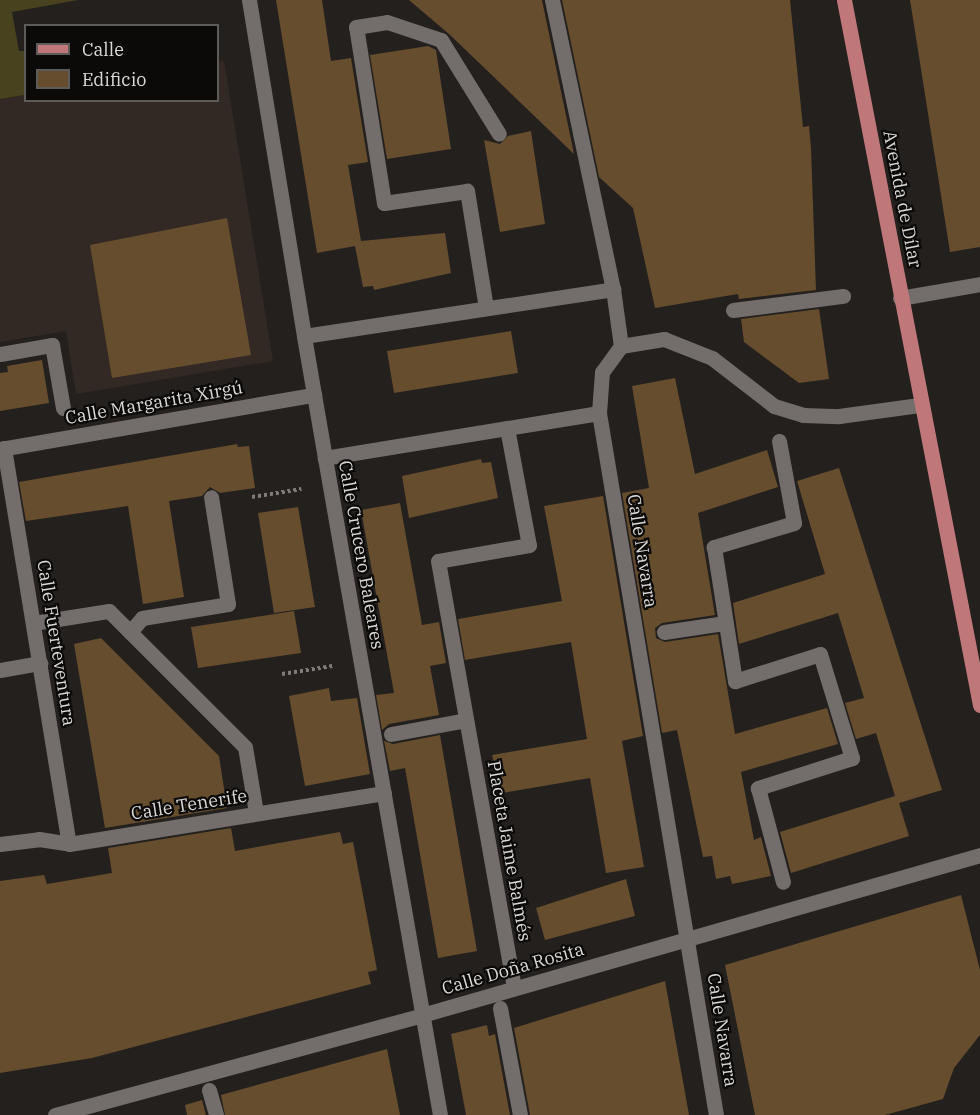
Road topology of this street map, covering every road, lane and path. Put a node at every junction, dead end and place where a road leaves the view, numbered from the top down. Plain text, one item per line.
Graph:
1 (249, 0) edge
2 (552, 0) edge
3 (844, 0) edge
4 (499, 134) dead end
5 (980, 284) edge
6 (613, 289) junction
7 (843, 296) dead end
8 (900, 298) junction
9 (486, 308) junction
10 (733, 310) dead end
11 (304, 336) junction
12 (621, 346) junction
13 (0, 354) edge
14 (314, 395) junction
15 (920, 405) junction
16 (63, 408) dead end
17 (599, 413) junction
18 (507, 428) junction
19 (779, 441) dead end
20 (2, 449) edge
21 (325, 458) junction
22 (302, 489) dead end
23 (211, 497) dead end
24 (252, 497) dead end
25 (33, 623) junction
26 (725, 623) junction
27 (130, 632) junction
28 (664, 632) dead end
29 (40, 663) junction
30 (332, 666) dead end
31 (0, 670) edge
32 (282, 674) dead end
33 (980, 705) edge
34 (466, 720) junction
35 (391, 734) dead end
36 (384, 793) junction
37 (256, 813) junction
38 (0, 844) edge
39 (69, 844) junction
40 (980, 855) edge
41 (783, 882) dead end
42 (688, 939) junction
43 (514, 988) junction
44 (500, 1008) dead end
45 (422, 1015) junction
46 (209, 1090) dead end
47 (55, 1115) edge
48 (216, 1115) edge
49 (440, 1115) edge
50 (520, 1115) edge
51 (717, 1115) edge

1 - 11 street, Calle Crucero Baleares
2 - 6 street
3 - 8 main road, Avenida de Dílar
4 - 9 street
5 - 8 street
6 - 9 street
6 - 12 street
7 - 10 street
8 - 15 main road, Avenida de Dílar
9 - 11 street
11 - 14 street, Calle Crucero Baleares
12 - 15 street
12 - 17 street, Calle Navarra
13 - 16 street
14 - 20 street, Calle Margarita Xirgú
14 - 21 street, Calle Crucero Baleares
15 - 33 main road, Avenida de Dílar
17 - 18 street
17 - 42 street, Calle Navarra
18 - 21 street
18 - 34 street, Placeta Jaime Balmés
19 - 26 street
20 - 25 street, Calle Fuerteventura
21 - 36 street, Calle Crucero Baleares
22 - 24 path
23 - 27 street
25 - 27 street
25 - 29 street, Calle Fuerteventura
26 - 28 street
26 - 41 street
27 - 37 street
29 - 31 street
29 - 39 street, Calle Fuerteventura
30 - 32 path
34 - 35 street
34 - 43 street, Placeta Jaime Balmés
36 - 37 street, Calle Tenerife
36 - 45 street, Calle Crucero Baleares
37 - 39 street, Calle Tenerife
38 - 39 street, Calle Tenerife
40 - 42 street, Calle Doña Rosita
42 - 43 street, Calle Doña Rosita
42 - 51 street, Calle Navarra
43 - 45 street, Calle Doña Rosita
44 - 50 street
45 - 47 street, Calle Doña Rosita
45 - 49 street, Calle Crucero Baleares
46 - 48 street

